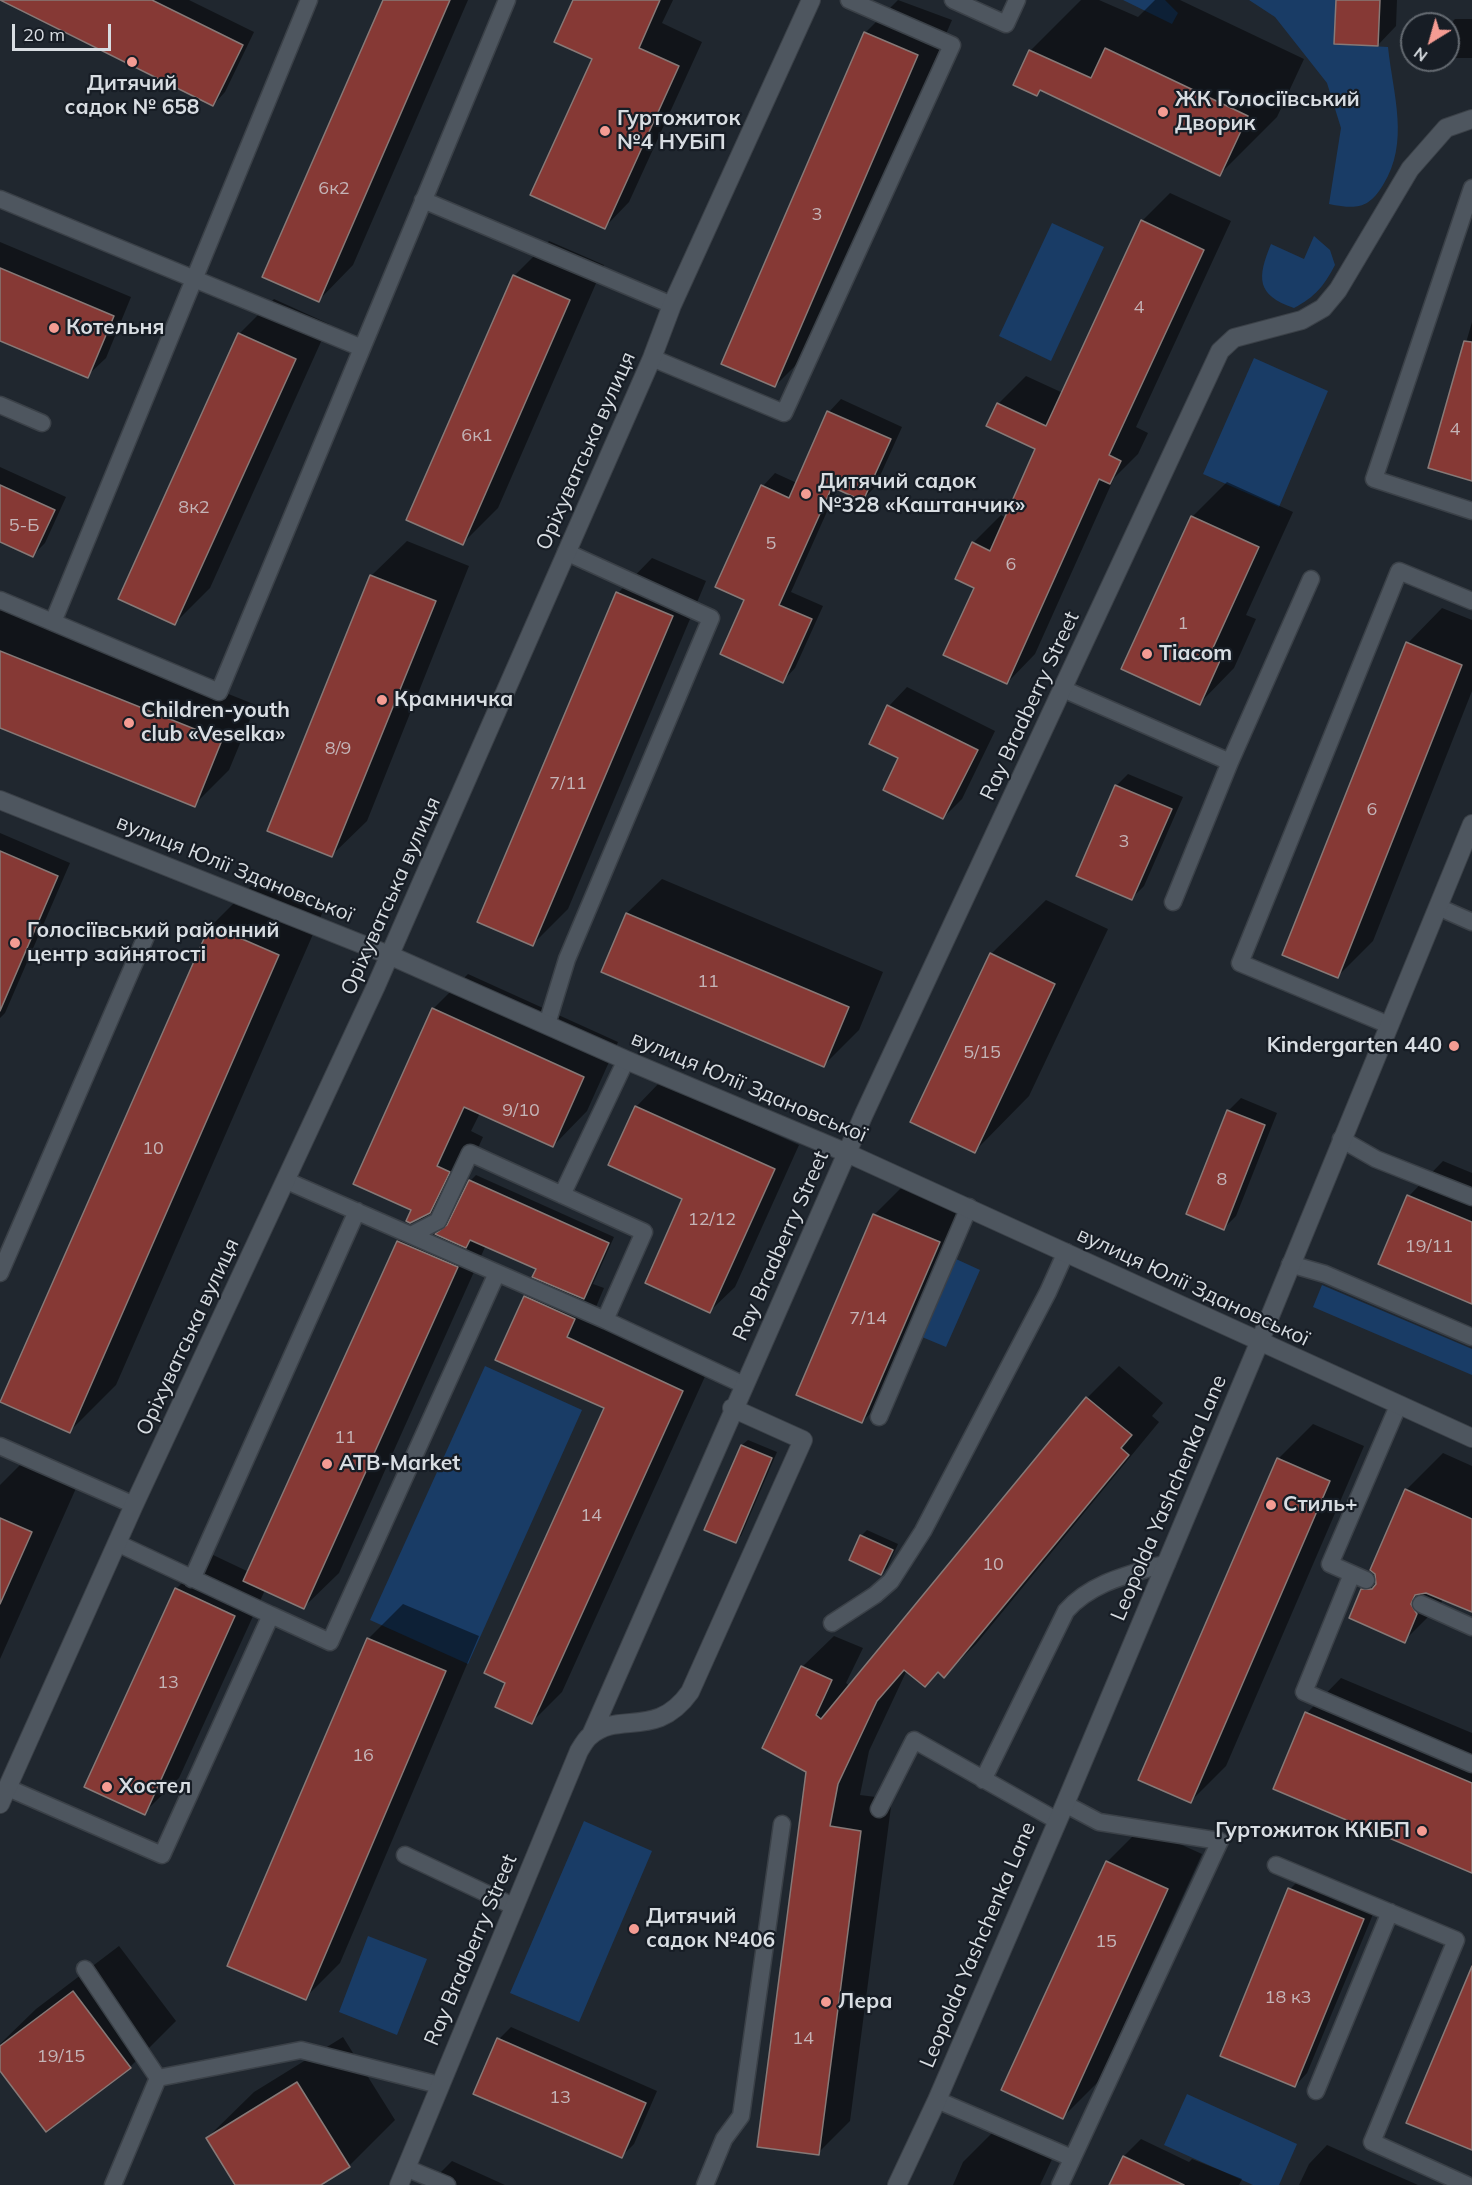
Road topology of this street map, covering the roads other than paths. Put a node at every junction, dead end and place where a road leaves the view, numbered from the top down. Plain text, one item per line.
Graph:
1 (309, 0) edge
2 (507, 0) edge
3 (811, 0) edge
4 (849, 0) edge
5 (953, 0) edge
6 (1017, 0) edge
7 (1472, 119) edge
8 (1472, 188) edge
9 (0, 199) edge
10 (423, 200) junction
11 (193, 278) junction
12 (672, 305) junction
13 (362, 348) junction
14 (652, 358) junction
15 (0, 405) edge
16 (42, 423) dead end
17 (1472, 511) edge
18 (567, 552) junction
19 (1311, 579) dead end
20 (0, 600) edge
21 (1472, 601) edge
22 (53, 622) junction
23 (1063, 689) junction
24 (1230, 762) junction
25 (0, 800) edge
26 (1472, 824) edge
27 (1173, 902) dead end
28 (1437, 907) junction
29 (1472, 922) edge
30 (147, 934) dead end
31 (389, 955) junction
32 (546, 1024) junction
33 (1389, 1025) junction
34 (626, 1060) junction
35 (1341, 1138) junction
36 (847, 1153) junction
37 (287, 1181) junction
38 (562, 1195) junction
39 (1472, 1197) edge
40 (969, 1207) junction
41 (357, 1211) junction
42 (411, 1235) junction
43 (1066, 1252) junction
44 (1290, 1264) junction
45 (497, 1273) junction
46 (0, 1274) edge
47 (605, 1320) junction
48 (1472, 1336) edge
49 (1259, 1343) junction
50 (744, 1385) junction
51 (1398, 1406) junction
52 (732, 1408) junction
53 (879, 1417) dead end
54 (1472, 1438) edge
55 (0, 1446) edge
56 (134, 1505) junction
57 (117, 1543) junction
58 (1167, 1563) junction
59 (192, 1579) junction
60 (1421, 1604) dead end
61 (271, 1615) junction
62 (832, 1623) dead end
63 (1472, 1627) edge
64 (591, 1735) junction
65 (1472, 1764) edge
66 (983, 1780) junction
67 (8, 1788) junction
68 (0, 1804) edge
69 (879, 1809) dead end
70 (1060, 1812) junction
71 (782, 1824) dead end
72 (405, 1855) dead end
73 (1276, 1864) dead end
74 (513, 1906) junction
75 (1390, 1912) junction
76 (85, 1969) dead end
77 (158, 2078) junction
78 (439, 2085) junction
79 (1316, 2091) dead end
80 (937, 2100) junction
81 (1072, 2158) junction
82 (406, 2168) junction
83 (113, 2185) edge
84 (399, 2185) edge
85 (447, 2185) edge
86 (705, 2185) edge
87 (897, 2185) edge
88 (1060, 2185) edge
89 (1467, 2185) edge

1 - 11 lane
2 - 10 lane
3 - 12 street, Оріхуватська вулиця
4 - 14 lane
5 - 6 lane
7 - 23 street, Ray Bradberry Street
8 - 17 lane
9 - 11 lane
10 - 12 lane
10 - 13 lane
11 - 13 lane
11 - 22 lane
12 - 14 street, Оріхуватська вулиця
13 - 22 lane
14 - 18 street, Оріхуватська вулиця
15 - 16 lane
18 - 31 street, Оріхуватська вулиця
18 - 32 lane
19 - 24 lane
20 - 22 lane
21 - 33 lane
23 - 24 lane
23 - 36 street, Ray Bradberry Street
24 - 27 lane
25 - 31 street, вулиця Юлії Здановської
26 - 28 street, Leopolda Yashchenka Lane
28 - 29 lane
28 - 33 street, Leopolda Yashchenka Lane
30 - 46 lane
31 - 32 street, вулиця Юлії Здановської
31 - 37 street, Оріхуватська вулиця
32 - 34 street, вулиця Юлії Здановської
33 - 35 street, Leopolda Yashchenka Lane
34 - 36 street, вулиця Юлії Здановської
34 - 38 lane
35 - 39 lane
35 - 44 street, Leopolda Yashchenka Lane
36 - 40 street, вулиця Юлії Здановської
36 - 50 street, Ray Bradberry Street
37 - 41 lane
37 - 56 street, Оріхуватська вулиця
38 - 42 lane
38 - 47 lane
40 - 43 street, вулиця Юлії Здановської
40 - 53 lane
41 - 42 lane
41 - 59 lane
42 - 45 lane
43 - 49 street, вулиця Юлії Здановської
43 - 62 lane
44 - 48 lane
44 - 49 street, Leopolda Yashchenka Lane
45 - 47 lane
45 - 61 lane
47 - 50 lane
49 - 51 street, вулиця Юлії Здановської
49 - 58 street, Leopolda Yashchenka Lane
50 - 52 street, Ray Bradberry Street
51 - 54 street, вулиця Юлії Здановської
51 - 65 lane
52 - 64 street, Ray Bradberry Street
52 - 64 street
55 - 56 lane
56 - 57 street, Оріхуватська вулиця
57 - 59 lane
57 - 67 street, Оріхуватська вулиця
58 - 66 lane
58 - 70 street, Leopolda Yashchenka Lane
59 - 61 lane
60 - 63 lane
61 - 67 lane
64 - 74 street, Ray Bradberry Street
66 - 69 lane
66 - 70 lane
67 - 68 street, Оріхуватська вулиця
70 - 80 street, Leopolda Yashchenka Lane
70 - 81 lane
71 - 86 lane
72 - 74 lane
73 - 75 lane
74 - 78 street, Ray Bradberry Street
75 - 79 lane
75 - 89 lane
76 - 77 lane
77 - 78 lane
77 - 83 lane
78 - 82 street, Ray Bradberry Street
80 - 81 lane
80 - 87 street, Leopolda Yashchenka Lane
81 - 88 lane
82 - 84 street, Ray Bradberry Street
82 - 85 lane

